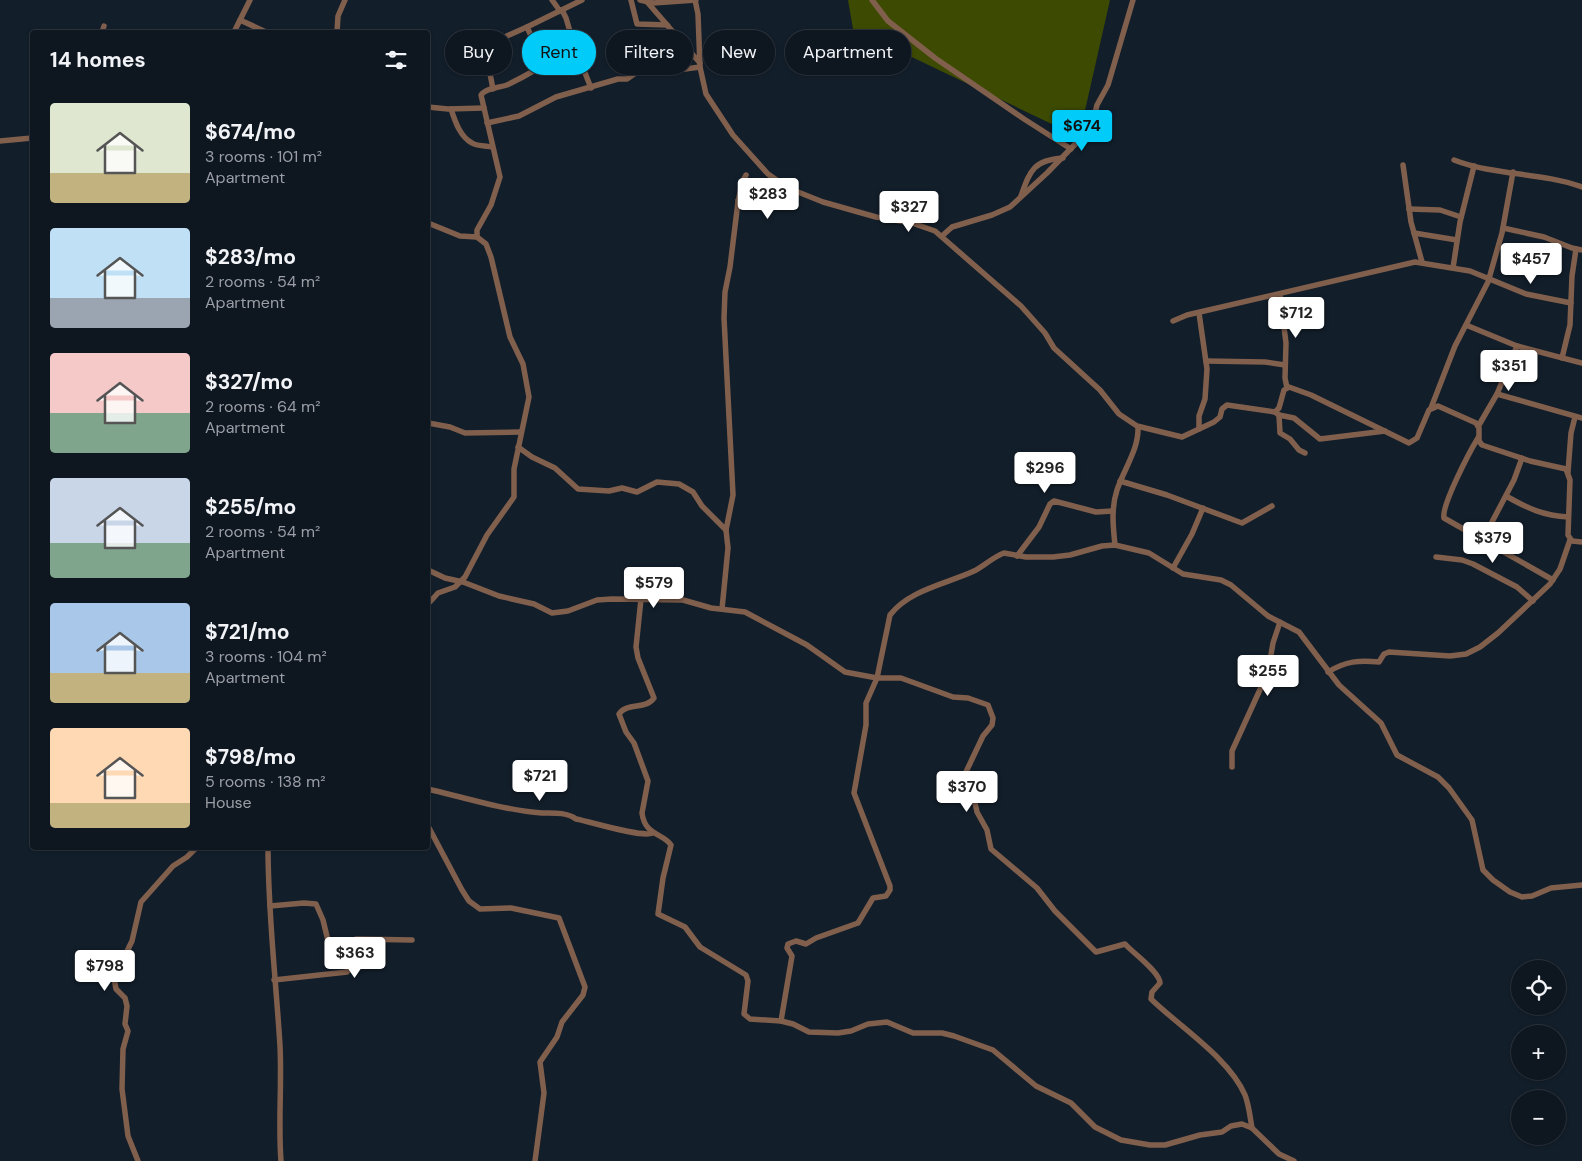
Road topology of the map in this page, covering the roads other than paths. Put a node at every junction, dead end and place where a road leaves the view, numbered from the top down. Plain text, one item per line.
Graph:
1 (250, 0) edge
2 (345, 0) edge
3 (552, 0) edge
4 (582, 0) edge
5 (631, 0) edge
6 (640, 0) edge
7 (695, 0) edge
8 (872, 0) edge
9 (1133, 0) edge
10 (648, 3) junction
11 (561, 11) junction
12 (240, 20) junction
13 (104, 26) dead end
14 (668, 26) junction
15 (527, 27) junction
16 (103, 30) edge
17 (235, 30) edge
18 (262, 30) edge
19 (337, 30) edge
20 (700, 65) junction
21 (591, 88) junction
22 (493, 89) junction
23 (430, 107) edge
24 (484, 108) junction
25 (451, 109) junction
26 (487, 123) junction
27 (30, 138) edge
28 (0, 141) edge
29 (492, 146) junction
30 (1071, 148) junction
31 (1063, 158) junction
32 (1454, 160) dead end
33 (1404, 165) dead end
34 (1474, 166) junction
35 (1513, 172) junction
36 (746, 175) dead end
37 (1582, 187) edge
38 (788, 188) junction
39 (1021, 197) junction
40 (738, 200) junction
41 (1409, 209) junction
42 (1461, 217) junction
43 (430, 224) edge
44 (1503, 228) junction
45 (1414, 233) junction
46 (942, 236) junction
47 (477, 237) junction
48 (1457, 240) junction
49 (1579, 249) edge
50 (1422, 262) junction
51 (1453, 268) junction
52 (1488, 279) junction
53 (1280, 295) junction
54 (1571, 303) junction
55 (1199, 313) junction
56 (1174, 320) dead end
57 (1466, 324) junction
58 (1517, 346) junction
59 (1562, 358) junction
60 (1206, 361) junction
61 (1582, 363) edge
62 (1285, 365) junction
63 (1287, 388) junction
64 (1497, 394) junction
65 (1432, 408) junction
66 (1277, 413) junction
67 (1574, 417) junction
68 (1582, 418) edge
69 (430, 423) edge
70 (1479, 425) junction
71 (1138, 427) junction
72 (1198, 429) junction
73 (1385, 431) junction
74 (521, 432) junction
75 (1478, 438) junction
76 (518, 448) junction
77 (1305, 453) dead end
78 (1522, 458) junction
79 (1568, 472) junction
80 (1120, 482) junction
81 (1506, 496) junction
82 (1272, 506) dead end
83 (1203, 508) junction
84 (1112, 511) junction
85 (1568, 517) junction
86 (726, 530) junction
87 (1570, 540) junction
88 (1482, 541) junction
89 (1582, 542) edge
90 (1115, 545) junction
91 (1017, 556) junction
92 (1436, 557) dead end
93 (1173, 568) junction
94 (430, 571) edge
95 (1553, 580) junction
96 (461, 581) junction
97 (641, 599) junction
98 (1533, 601) junction
99 (430, 602) edge
100 (722, 610) junction
101 (1280, 622) junction
102 (1328, 672) junction
103 (877, 678) junction
104 (1232, 767) dead end
105 (430, 789) edge
106 (430, 830) edge
107 (652, 833) junction
108 (194, 850) edge
109 (268, 850) edge
110 (1582, 885) edge
111 (270, 906) junction
112 (412, 940) dead end
113 (352, 950) junction
114 (274, 980) junction
115 (781, 1021) junction
116 (1252, 1128) junction
117 (138, 1161) edge
118 (281, 1161) edge
119 (535, 1161) edge
120 (1294, 1161) edge

1 - 12 street
2 - 19 street
3 - 11 street
4 - 11 street
5 - 14 street
6 - 10 street
7 - 10 street
7 - 20 street
8 - 30 street
9 - 30 street
10 - 14 street
11 - 15 street
11 - 21 street
12 - 17 street
12 - 18 street
13 - 16 street
14 - 20 street
15 - 22 street
15 - 22 street
20 - 21 street
20 - 38 street
21 - 26 street
22 - 24 street
23 - 25 street
24 - 25 street
24 - 26 street
25 - 29 street
26 - 29 street
27 - 28 street
29 - 47 street
30 - 31 street
31 - 39 street
31 - 39 street
32 - 34 street
33 - 41 street
34 - 35 street
34 - 42 street
35 - 37 street
35 - 44 street
36 - 40 street
38 - 40 street
38 - 46 street
39 - 46 street
40 - 86 street
41 - 42 street
41 - 45 street
42 - 48 street
43 - 47 street
44 - 49 street
44 - 52 street
45 - 48 street
45 - 50 street
46 - 71 street
47 - 74 street
48 - 51 street
49 - 54 street
50 - 51 street
50 - 53 street
51 - 52 street
52 - 54 street
52 - 57 street
53 - 55 street
53 - 62 street
54 - 59 street
55 - 56 street
55 - 60 street
57 - 58 street
57 - 65 street
58 - 59 street
58 - 64 street
59 - 61 street
60 - 62 street
60 - 72 street
62 - 63 street
63 - 66 street
63 - 73 street
64 - 67 street
64 - 70 street
65 - 70 street
65 - 73 street
66 - 72 street
66 - 73 street
66 - 77 street
67 - 68 street
67 - 79 street
69 - 74 street
70 - 75 street
71 - 72 street
71 - 80 street
74 - 76 street
75 - 78 street
75 - 88 street
76 - 86 street
76 - 96 street
78 - 79 street
78 - 81 street
79 - 85 street
80 - 83 street
80 - 84 street
81 - 85 street
81 - 88 street
82 - 83 street
83 - 93 street
84 - 90 street
84 - 91 street
85 - 87 street
86 - 100 street
87 - 89 street
87 - 95 street
88 - 95 street
90 - 91 street
90 - 93 street
91 - 103 street
92 - 98 street
93 - 101 street
94 - 96 street
95 - 98 street
96 - 97 street
96 - 99 street
97 - 100 street
97 - 107 street
98 - 102 street
100 - 103 street
101 - 102 street
101 - 104 street
102 - 110 street
103 - 115 street
103 - 116 street
105 - 107 street
106 - 119 street
107 - 115 street
108 - 117 street
109 - 111 street
111 - 113 street
111 - 114 street
112 - 113 street
113 - 114 street
114 - 118 street
115 - 116 street
116 - 120 street

